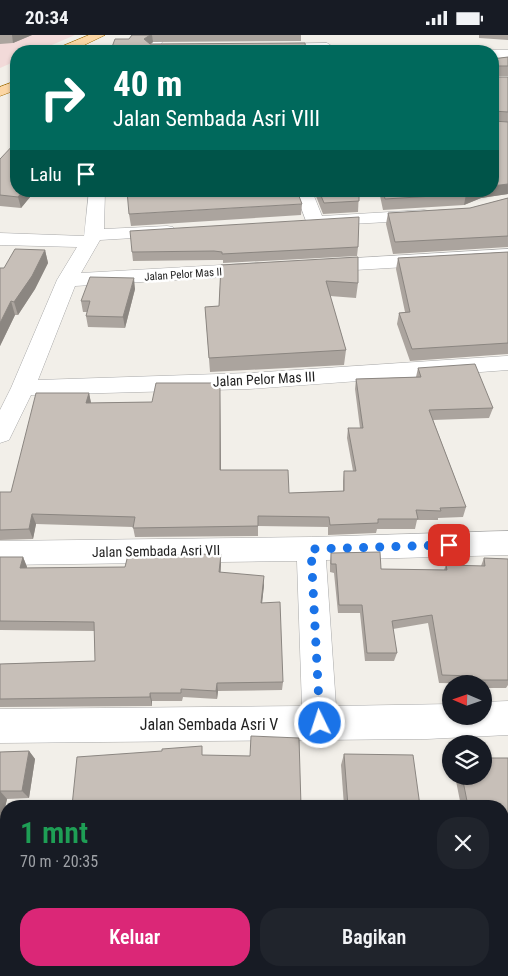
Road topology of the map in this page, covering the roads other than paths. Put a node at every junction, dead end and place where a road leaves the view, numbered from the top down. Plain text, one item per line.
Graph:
1 (99, 35) edge
2 (112, 39) dead end
3 (76, 45) edge
4 (99, 45) edge
5 (96, 197) edge
6 (304, 197) edge
7 (440, 214) edge
8 (181, 230) edge
9 (0, 239) edge
10 (92, 239) junction
11 (508, 255) edge
12 (302, 267) edge
13 (273, 268) edge
14 (67, 280) junction
15 (506, 363) dead end
16 (23, 388) junction
17 (0, 434) edge
18 (508, 543) edge
19 (311, 549) junction
20 (0, 553) edge
21 (508, 718) edge
22 (320, 723) junction
23 (0, 726) edge

1 - 3 main road
2 - 4 main road
5 - 10 street
6 - 7 street
8 - 10 street
9 - 10 street
10 - 14 street
11 - 12 street
13 - 14 street, Jalan Pelor Mas II
14 - 16 street
15 - 16 street, Jalan Pelor Mas III
16 - 17 street
18 - 19 street, Jalan Sembada Asri VII
19 - 20 street, Jalan Sembada Asri VII
19 - 22 street
21 - 22 street, Jalan Sembada Asri V
22 - 23 street, Jalan Sembada Asri V

